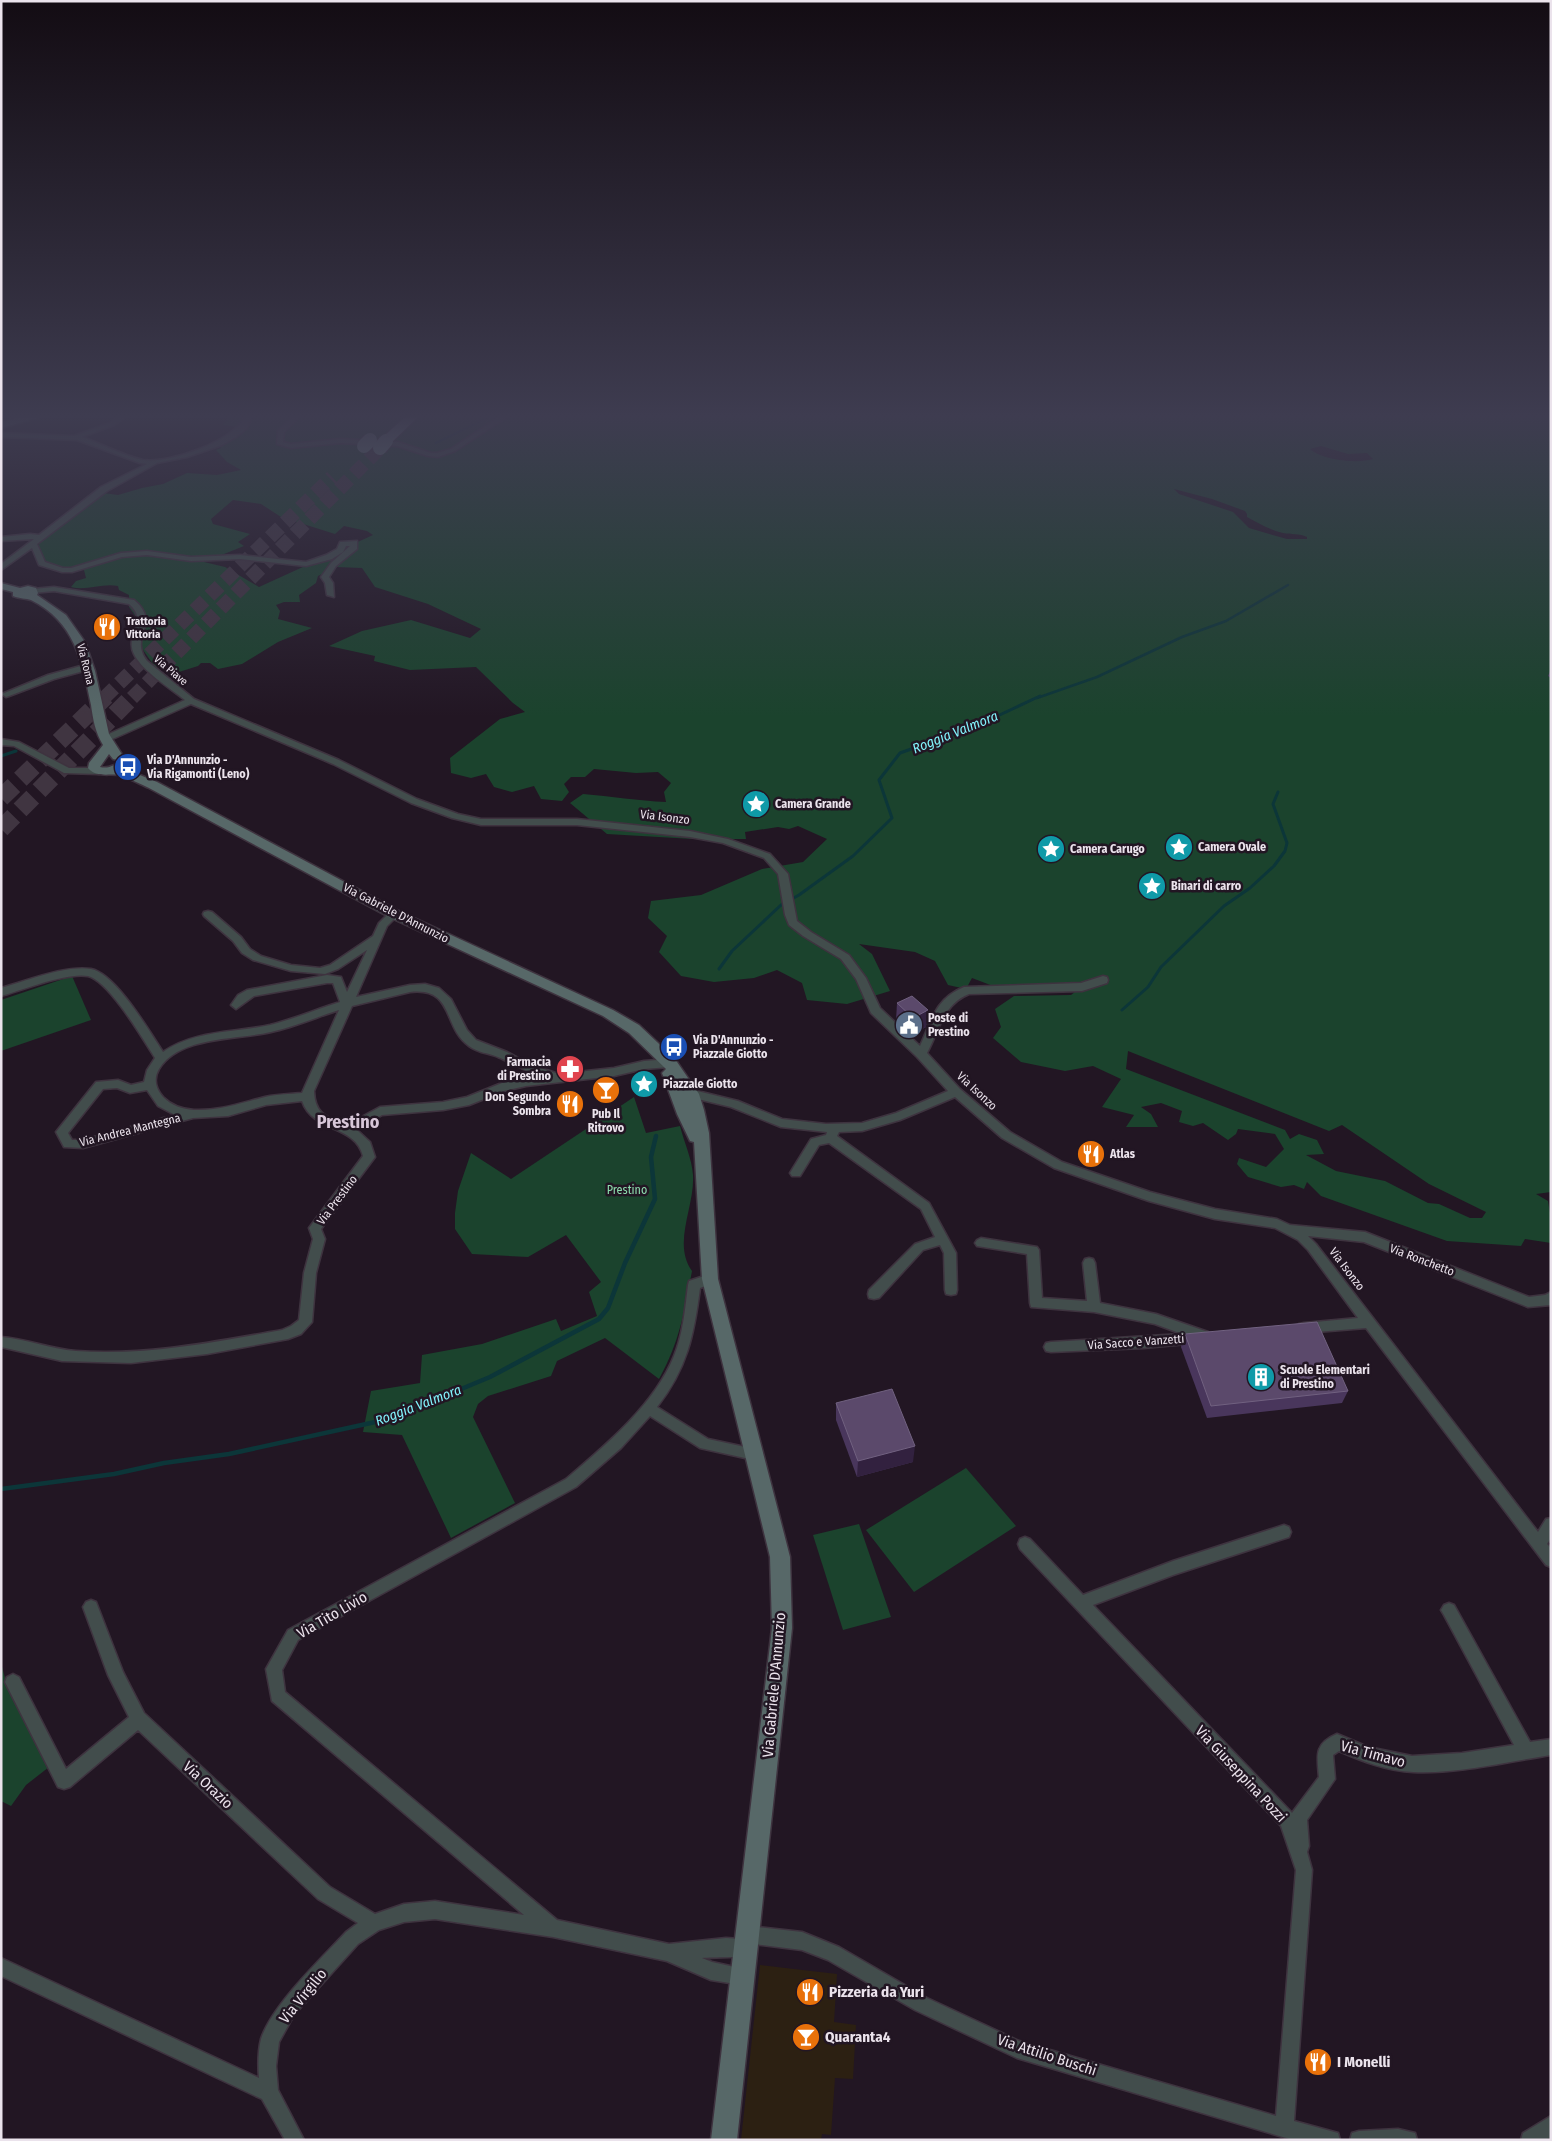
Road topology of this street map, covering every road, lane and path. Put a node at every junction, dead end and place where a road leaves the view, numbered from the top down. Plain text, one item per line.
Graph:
1 (68, 517) edge
2 (42, 538) junction
3 (1, 539) edge
4 (34, 545) junction
5 (1, 568) edge
6 (1, 586) edge
7 (28, 592) junction
8 (331, 594) dead end
9 (88, 667) junction
10 (6, 694) dead end
11 (191, 701) junction
12 (100, 725) joint
13 (1, 742) edge
14 (106, 743) junction
15 (336, 762) joint
16 (98, 764) junction
17 (121, 766) junction
18 (208, 914) dead end
19 (394, 914) junction
20 (378, 936) junction
21 (1103, 980) dead end
22 (1, 992) edge
23 (346, 1004) junction
24 (236, 1005) dead end
25 (922, 1054) junction
26 (161, 1058) junction
27 (666, 1060) junction
28 (558, 1078) junction
29 (676, 1080) junction
30 (150, 1085) junction
31 (956, 1092) junction
32 (691, 1094) junction
33 (307, 1097) junction
34 (715, 1099) junction
35 (696, 1110) junction
36 (197, 1113) junction
37 (348, 1130) junction
38 (832, 1133) junction
39 (701, 1147) junction
40 (796, 1173) dead end
41 (1289, 1229) junction
42 (944, 1239) junction
43 (981, 1243) dead end
44 (1089, 1263) dead end
45 (710, 1279) junction
46 (951, 1290) dead end
47 (874, 1294) dead end
48 (1550, 1299) edge
49 (1094, 1308) junction
50 (1370, 1322) junction
51 (1293, 1329) edge
52 (1, 1342) edge
53 (1051, 1347) dead end
54 (648, 1408) junction
55 (754, 1454) junction
56 (1551, 1524) edge
57 (1284, 1532) dead end
58 (1025, 1544) dead end
59 (1539, 1544) junction
60 (1551, 1560) edge
61 (1081, 1603) junction
62 (91, 1607) dead end
63 (1449, 1610) dead end
64 (13, 1682) dead end
65 (138, 1719) junction
66 (1551, 1747) edge
67 (1525, 1750) junction
68 (1304, 1870) junction
69 (374, 1924) junction
70 (553, 1928) junction
71 (747, 1942) junction
72 (668, 1952) junction
73 (1, 1967) edge
74 (742, 1976) junction
75 (269, 2092) junction
76 (1551, 2125) edge
77 (1284, 2128) junction
78 (295, 2140) edge
79 (724, 2140) edge
80 (1331, 2140) edge
81 (1359, 2140) edge
82 (1408, 2140) edge
83 (1530, 2140) edge

1 - 2 street
2 - 3 street
2 - 4 street
4 - 5 street
4 - 8 street
6 - 7 main road, Via Roma
7 - 9 main road, Via Roma
7 - 11 street, Via Piave
9 - 10 street
9 - 12 main road, Via Roma
11 - 14 street
11 - 15 street, Via Piave
12 - 14 main road, Via Gabriele D'Annunzio
13 - 16 street
14 - 16 main road
14 - 17 main road, Via Gabriele D'Annunzio
15 - 25 street, Via Isonzo
16 - 17 main road
17 - 19 main road, Via Gabriele D'Annunzio
18 - 20 street
19 - 20 street
19 - 27 main road, Via Gabriele D'Annunzio
20 - 23 street
21 - 25 street
22 - 26 street
23 - 24 street
23 - 26 street
23 - 28 street
23 - 33 street
25 - 31 street, Via Isonzo
26 - 30 street
27 - 28 street
27 - 29 main road, Via Gabriele D'Annunzio
28 - 37 street
29 - 32 main road, Via Gabriele D'Annunzio
29 - 34 street
29 - 39 main road, Via Gabriele D'Annunzio
30 - 36 street, Via Andrea Mantegna
30 - 36 street, Via Andrea Mantegna
31 - 38 street
31 - 41 street, Via Isonzo
32 - 34 street
32 - 35 main road, Via Gabriele D'Annunzio
33 - 36 street, Via Andrea Mantegna
33 - 37 street, Via Prestino
34 - 35 street
34 - 38 street
35 - 39 main road, Via Gabriele D'Annunzio
37 - 52 street, Via Prestino
38 - 40 street
38 - 42 street
39 - 45 main road, Via Gabriele D'Annunzio
41 - 48 street, Via Ronchetto
41 - 50 street, Via Isonzo
42 - 46 street
42 - 47 street
43 - 49 street
44 - 49 street
45 - 54 street, Via Tito Livio
45 - 55 main road, Via Gabriele D'Annunzio
49 - 53 street, Via Sacco e Vanzetti
50 - 51 street
50 - 59 street, Via Isonzo
54 - 55 street
54 - 70 street, Via Tito Livio
55 - 71 main road, Via Gabriele D'Annunzio
56 - 59 street
57 - 61 street
58 - 61 street, Via Giuseppina Pozzi
59 - 60 street, Via Isonzo
61 - 68 street, Via Giuseppina Pozzi
62 - 65 street, Via Orazio
63 - 67 street
64 - 65 street
65 - 69 street, Via Orazio
66 - 67 street, Via Timavo
67 - 68 street, Via Timavo
68 - 77 street, Via Giuseppina Pozzi
69 - 70 street, Via Virgilio
69 - 75 street, Via Virgilio
70 - 72 street, Via Virgilio
71 - 72 street, Via Virgilio
71 - 74 main road, Via Gabriele D'Annunzio
71 - 77 street, Via Attilio Buschi
72 - 74 street, Via Virgilio
73 - 75 street
74 - 79 main road, Via Gabriele D'Annunzio
75 - 78 street
76 - 83 street
77 - 80 street, Via Attilio Buschi
81 - 82 street

